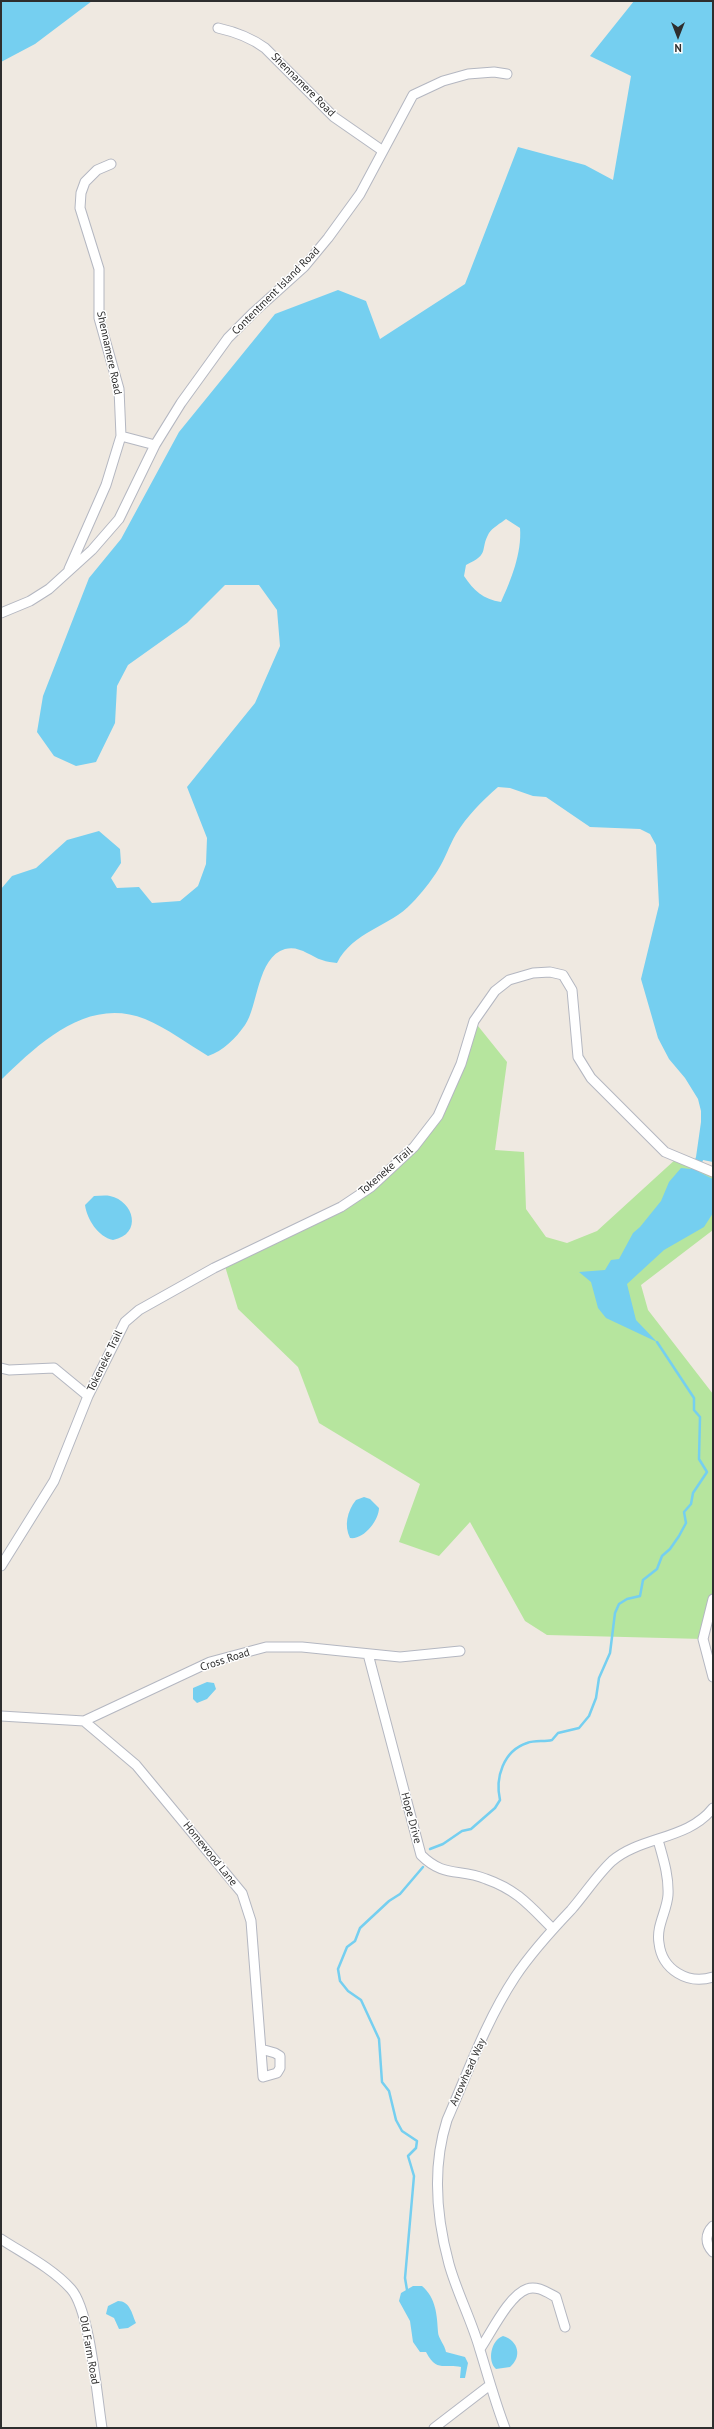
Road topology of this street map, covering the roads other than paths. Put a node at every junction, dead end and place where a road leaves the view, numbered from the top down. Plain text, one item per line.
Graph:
1 (218, 28) dead end
2 (507, 74) dead end
3 (383, 151) junction
4 (111, 164) dead end
5 (121, 436) junction
6 (156, 445) junction
7 (67, 574) junction
8 (1, 613) edge
9 (713, 1172) edge
10 (1, 1368) edge
11 (88, 1396) junction
12 (1, 1566) edge
13 (713, 1599) edge
14 (460, 1651) dead end
15 (368, 1654) junction
16 (713, 1677) edge
17 (1, 1716) edge
18 (84, 1721) junction
19 (713, 1808) edge
20 (658, 1840) junction
21 (552, 1928) junction
22 (713, 1977) edge
23 (261, 2049) dead end
24 (713, 2226) edge
25 (1, 2239) edge
26 (713, 2252) edge
27 (565, 2327) dead end
28 (480, 2349) junction
29 (490, 2385) junction
30 (102, 2428) edge
31 (434, 2428) edge
32 (505, 2428) edge

1 - 3 street, Shennamere Road
2 - 3 street, Contentment Island Road
3 - 6 street, Contentment Island Road
4 - 5 street, Shennamere Road
5 - 6 street
5 - 7 street, Shennamere Road
6 - 7 street, Contentment Island Road
7 - 8 street, Contentment Island Road
9 - 11 street, Tokeneke Trail
10 - 11 street
11 - 12 street, Tokeneke Trail
13 - 16 street
14 - 15 street, Cross Road
15 - 18 street, Cross Road
15 - 21 street, Hope Drive
17 - 18 street, Cross Road
18 - 23 street, Homewood Lane
19 - 20 street, Arrowhead Way
20 - 21 street, Arrowhead Way
20 - 22 street
21 - 28 street, Arrowhead Way
24 - 26 street
25 - 30 street, Old Farm Road
27 - 28 street
28 - 29 street, Arrowhead Way
29 - 31 street
29 - 32 street, Arrowhead Way

